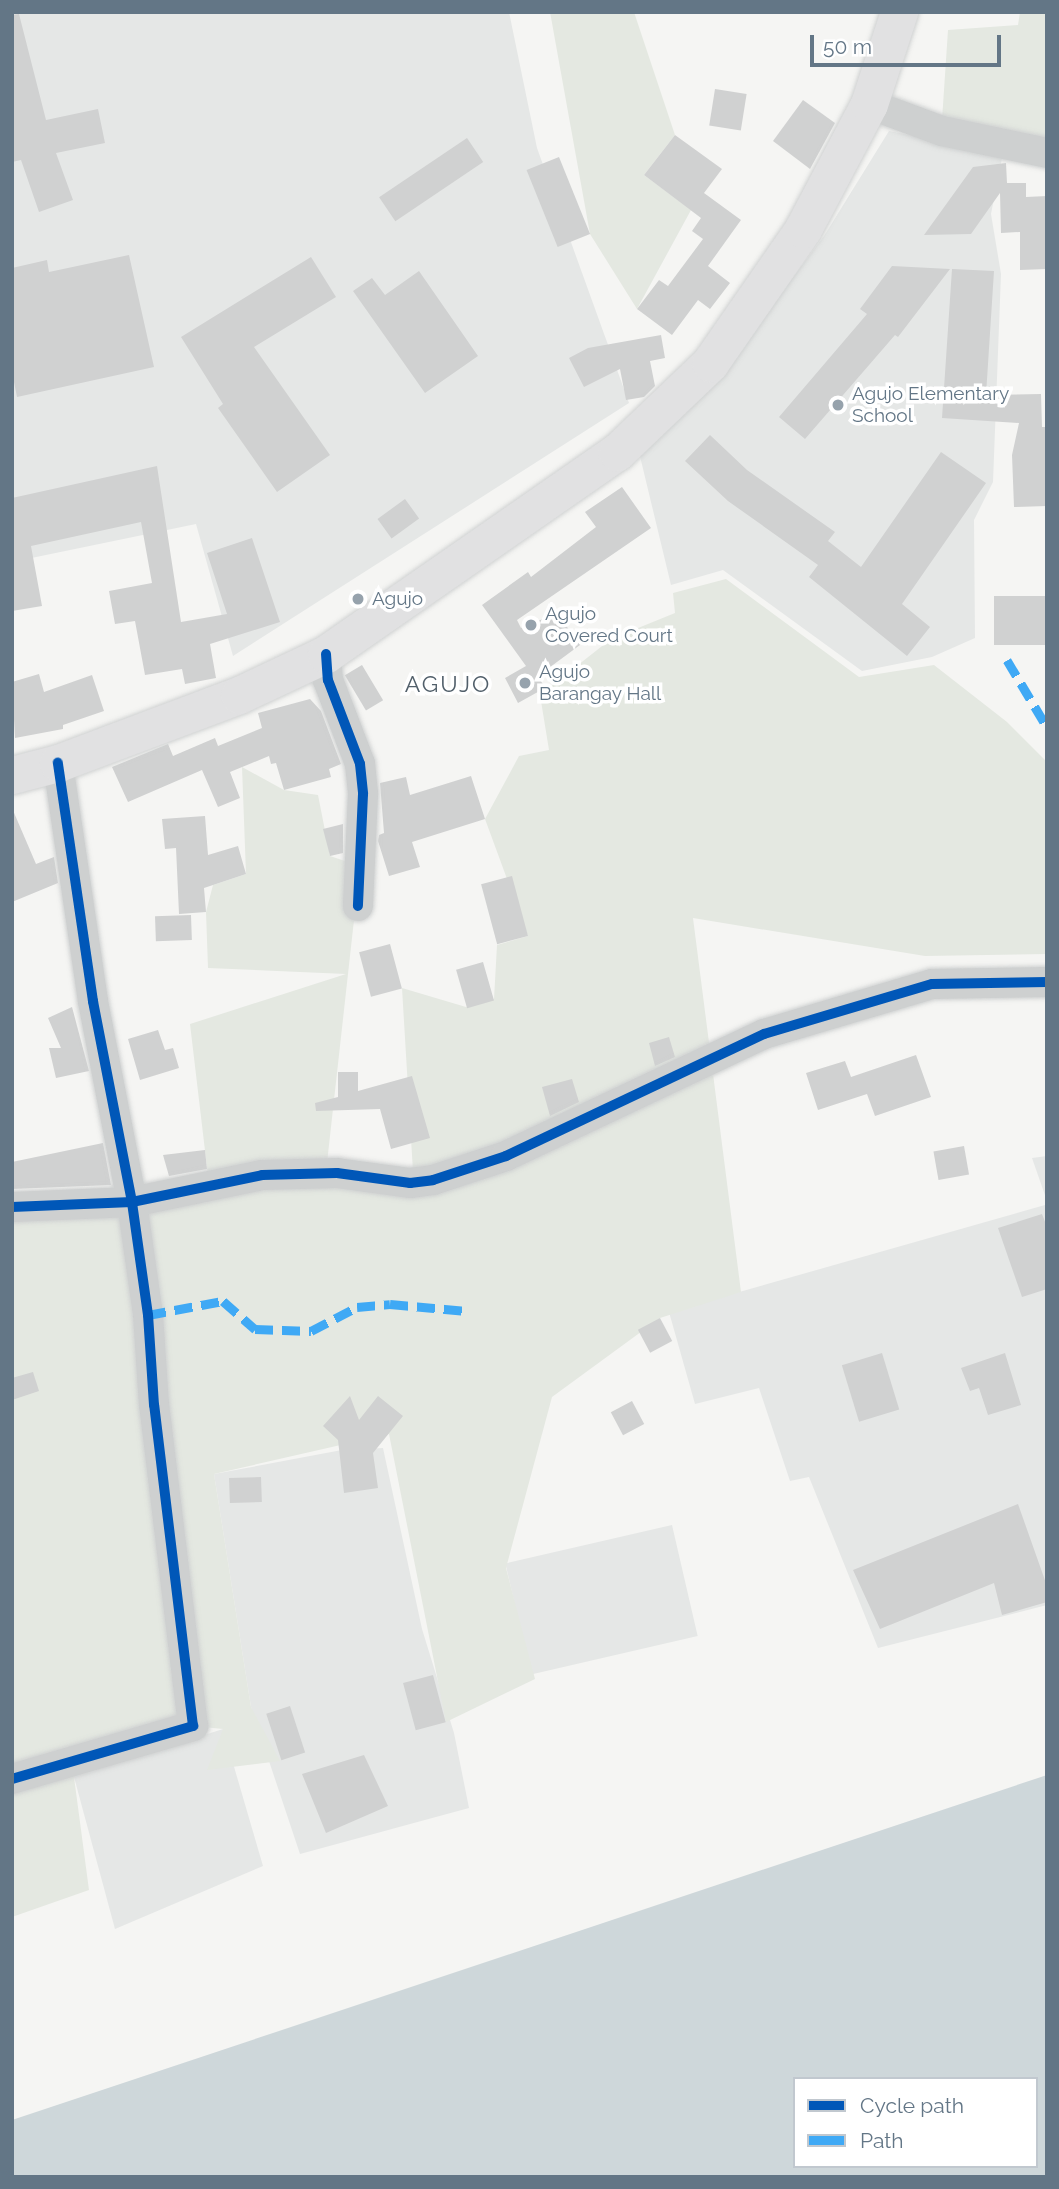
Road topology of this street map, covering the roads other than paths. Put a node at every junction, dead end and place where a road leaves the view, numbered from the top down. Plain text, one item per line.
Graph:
1 (899, 12) edge
2 (869, 104) junction
3 (1047, 153) edge
4 (326, 654) junction
5 (58, 763) junction
6 (12, 775) edge
7 (358, 906) dead end
8 (1047, 982) edge
9 (132, 1202) junction
10 (12, 1207) edge
11 (12, 1779) edge

1 - 2 main road
2 - 3 street
2 - 4 main road
4 - 5 main road
4 - 7 street
5 - 6 main road
5 - 9 street
8 - 9 street
9 - 10 street
9 - 11 street

